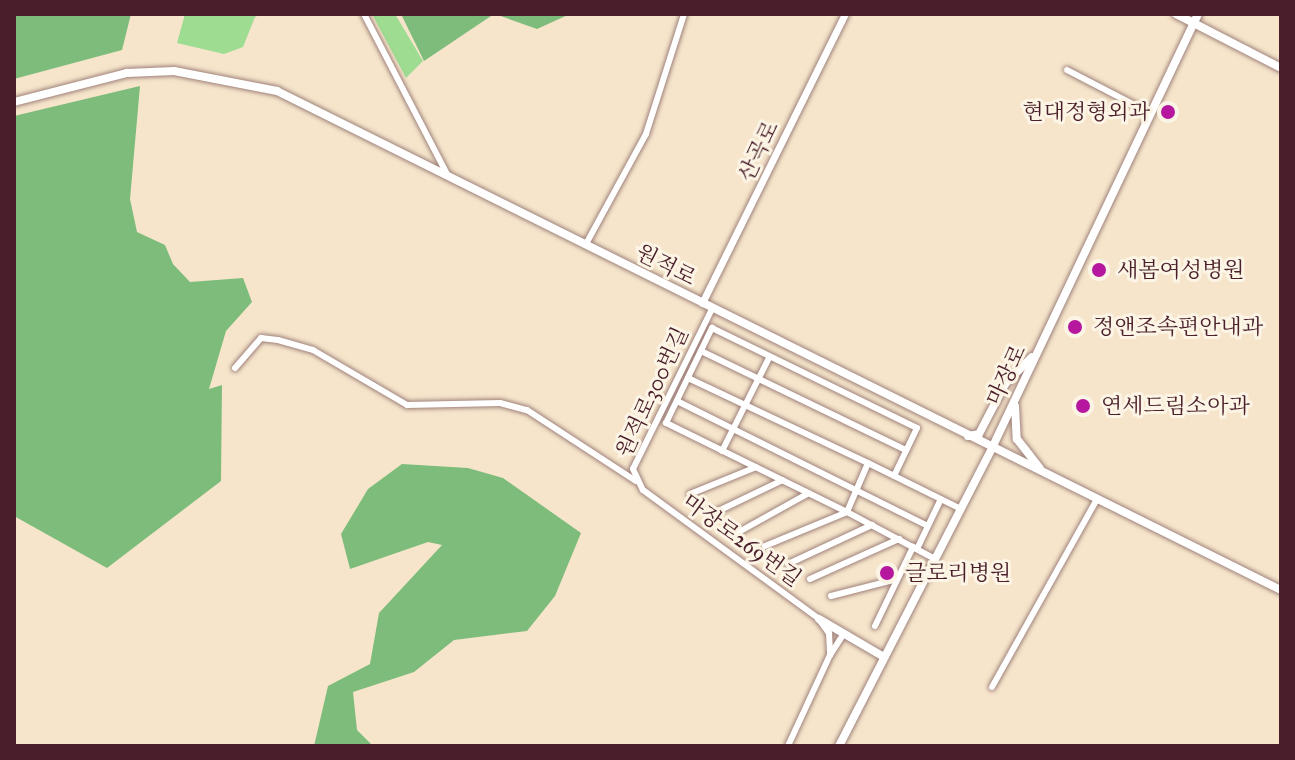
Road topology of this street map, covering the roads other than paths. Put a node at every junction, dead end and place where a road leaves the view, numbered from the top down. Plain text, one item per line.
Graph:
1 (364, 14) edge
2 (684, 14) edge
3 (845, 14) edge
4 (1176, 14) edge
5 (1196, 18) edge
6 (1281, 68) edge
7 (1067, 70) dead end
8 (14, 102) edge
9 (1150, 113) junction
10 (447, 174) junction
11 (586, 244) junction
12 (702, 303) junction
13 (712, 309) junction
14 (701, 351) junction
15 (1035, 354) junction
16 (770, 356) junction
17 (235, 368) dead end
18 (688, 378) junction
19 (758, 379) junction
20 (1016, 397) junction
21 (677, 401) junction
22 (746, 405) junction
23 (733, 429) junction
24 (967, 436) junction
25 (992, 448) junction
26 (906, 450) junction
27 (722, 451) junction
28 (868, 463) junction
29 (756, 467) junction
30 (1043, 472) junction
31 (894, 476) junction
32 (783, 480) junction
33 (636, 481) junction
34 (643, 490) joint
35 (856, 491) junction
36 (809, 493) junction
37 (690, 494) dead end
38 (941, 499) junction
39 (1097, 499) junction
40 (961, 509) junction
41 (847, 512) junction
42 (714, 513) dead end
43 (872, 525) junction
44 (928, 526) junction
45 (737, 533) dead end
46 (899, 539) junction
47 (765, 546) dead end
48 (915, 548) junction
49 (935, 559) junction
50 (788, 564) dead end
51 (810, 579) dead end
52 (897, 579) junction
53 (1281, 590) edge
54 (831, 596) dead end
55 (819, 619) junction
56 (875, 626) dead end
57 (843, 635) junction
58 (830, 655) junction
59 (884, 657) junction
60 (992, 687) dead end
61 (788, 746) edge
62 (839, 746) edge

1 - 10 street
2 - 11 street
3 - 12 street, 산곡로
4 - 5 main road
5 - 6 main road
5 - 9 main road, 마장로
7 - 9 street
8 - 10 main road, 원적로
9 - 15 main road, 마장로
10 - 11 main road, 원적로
11 - 12 main road, 원적로
12 - 13 main road, 원적로
13 - 24 main road, 원적로
13 - 33 street, 원적로300번길
14 - 16 street
14 - 18 street
14 - 19 street
15 - 20 main road, 마장로
15 - 24 main road
16 - 19 street
16 - 26 street
17 - 33 street
18 - 21 street
18 - 22 street
19 - 22 street
19 - 26 street
20 - 25 main road, 마장로
20 - 30 main road
21 - 23 street
21 - 27 street
22 - 23 street
22 - 28 street
23 - 27 street
23 - 35 street
24 - 25 main road, 원적로
25 - 30 main road, 원적로
25 - 40 main road, 마장로
26 - 31 street
27 - 29 street
28 - 31 street
28 - 35 street
29 - 32 street
29 - 37 street
30 - 39 main road, 원적로
31 - 38 street
32 - 36 street
32 - 42 street
33 - 34 street, 원적로300번길
34 - 55 street, 마장로269번길
35 - 41 street
35 - 44 street
36 - 41 street
36 - 45 street
38 - 40 street
38 - 44 street
39 - 53 main road, 원적로
39 - 60 street
40 - 49 main road, 마장로
41 - 43 street
41 - 47 street
43 - 46 street
43 - 50 street
44 - 48 street
46 - 48 street
46 - 51 street
48 - 49 street
48 - 52 street
49 - 59 main road, 마장로
52 - 54 street
52 - 56 street
55 - 57 main road
55 - 58 street
57 - 58 street
57 - 59 main road
58 - 61 street
59 - 62 main road, 마장로

